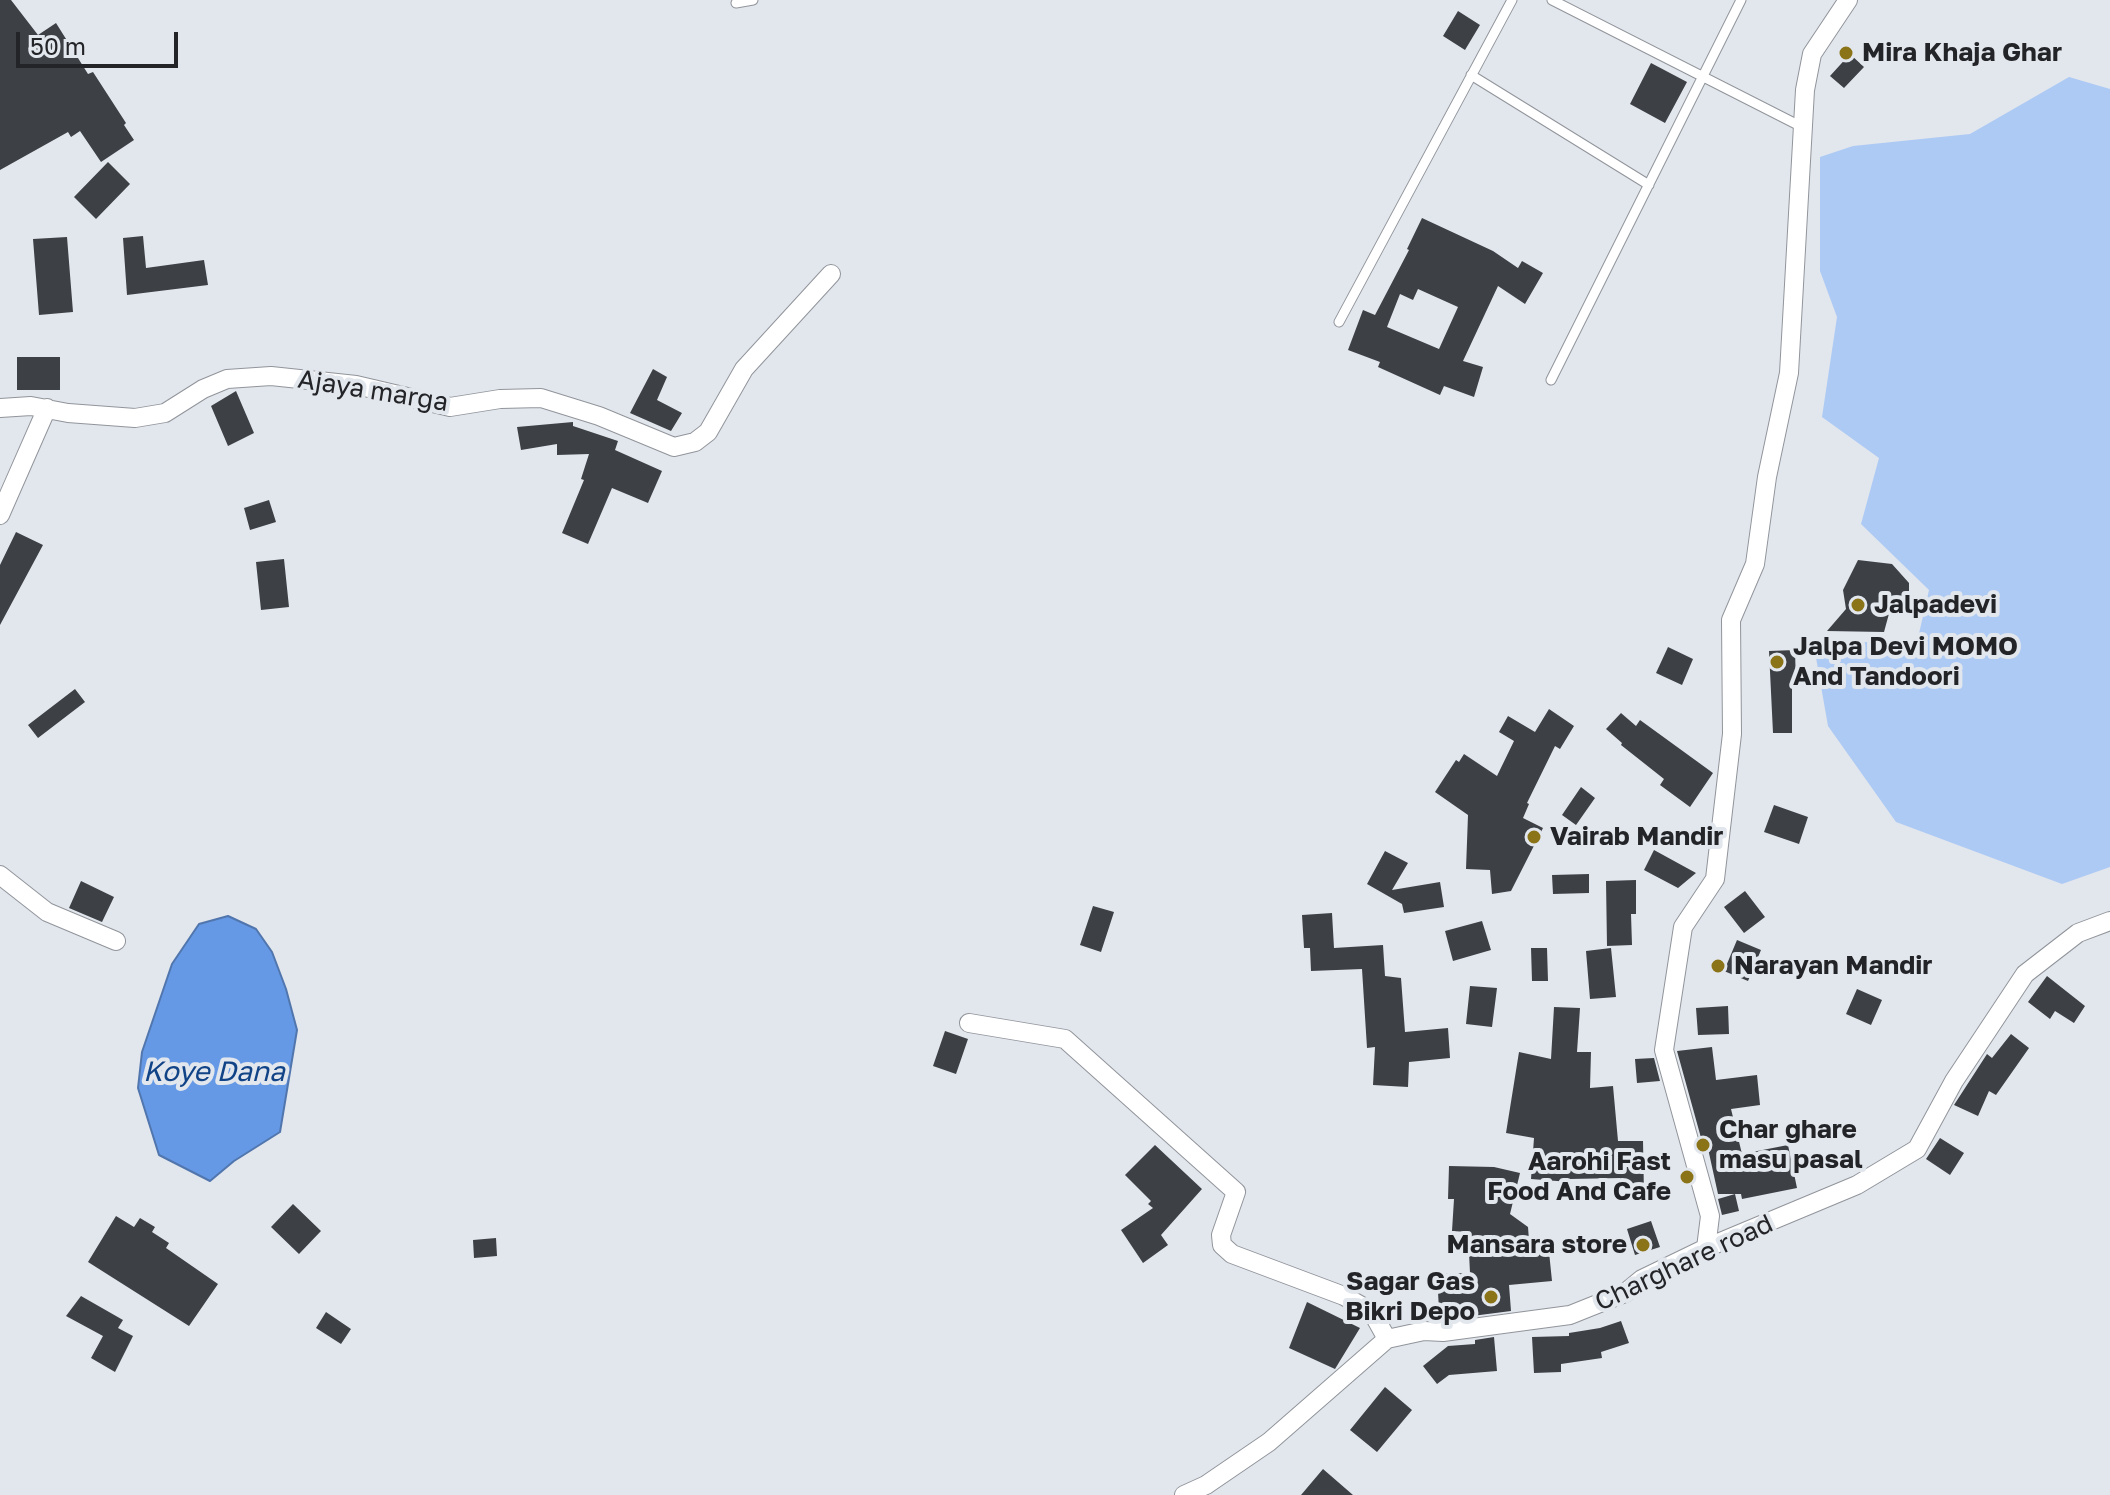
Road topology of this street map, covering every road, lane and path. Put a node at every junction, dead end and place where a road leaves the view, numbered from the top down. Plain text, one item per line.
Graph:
1 (753, 0) edge
2 (1512, 0) edge
3 (1552, 0) edge
4 (1741, 0) edge
5 (1848, 0) edge
6 (736, 3) dead end
7 (1471, 75) junction
8 (1704, 75) junction
9 (1804, 127) junction
10 (1649, 185) junction
11 (831, 274) dead end
12 (1339, 322) dead end
13 (1551, 380) dead end
14 (0, 408) edge
15 (47, 408) junction
16 (0, 515) edge
17 (0, 875) edge
18 (2110, 921) edge
19 (116, 941) dead end
20 (969, 1023) dead end
21 (1706, 1248) junction
22 (1387, 1339) junction
23 (1212, 1490) edge
24 (1184, 1495) edge

1 - 6 lane
2 - 7 lane
3 - 8 lane
4 - 8 lane
5 - 9 street
7 - 10 lane
7 - 12 lane
8 - 9 lane
8 - 10 lane
9 - 21 street
10 - 13 lane
11 - 15 street, Ajaya marga
14 - 15 street, Ajaya marga
15 - 16 street
17 - 19 street
18 - 21 street, Charghare road
20 - 22 street
21 - 22 street, Charghare road
22 - 23 street, Charghare road
23 - 24 street, Charghare road

